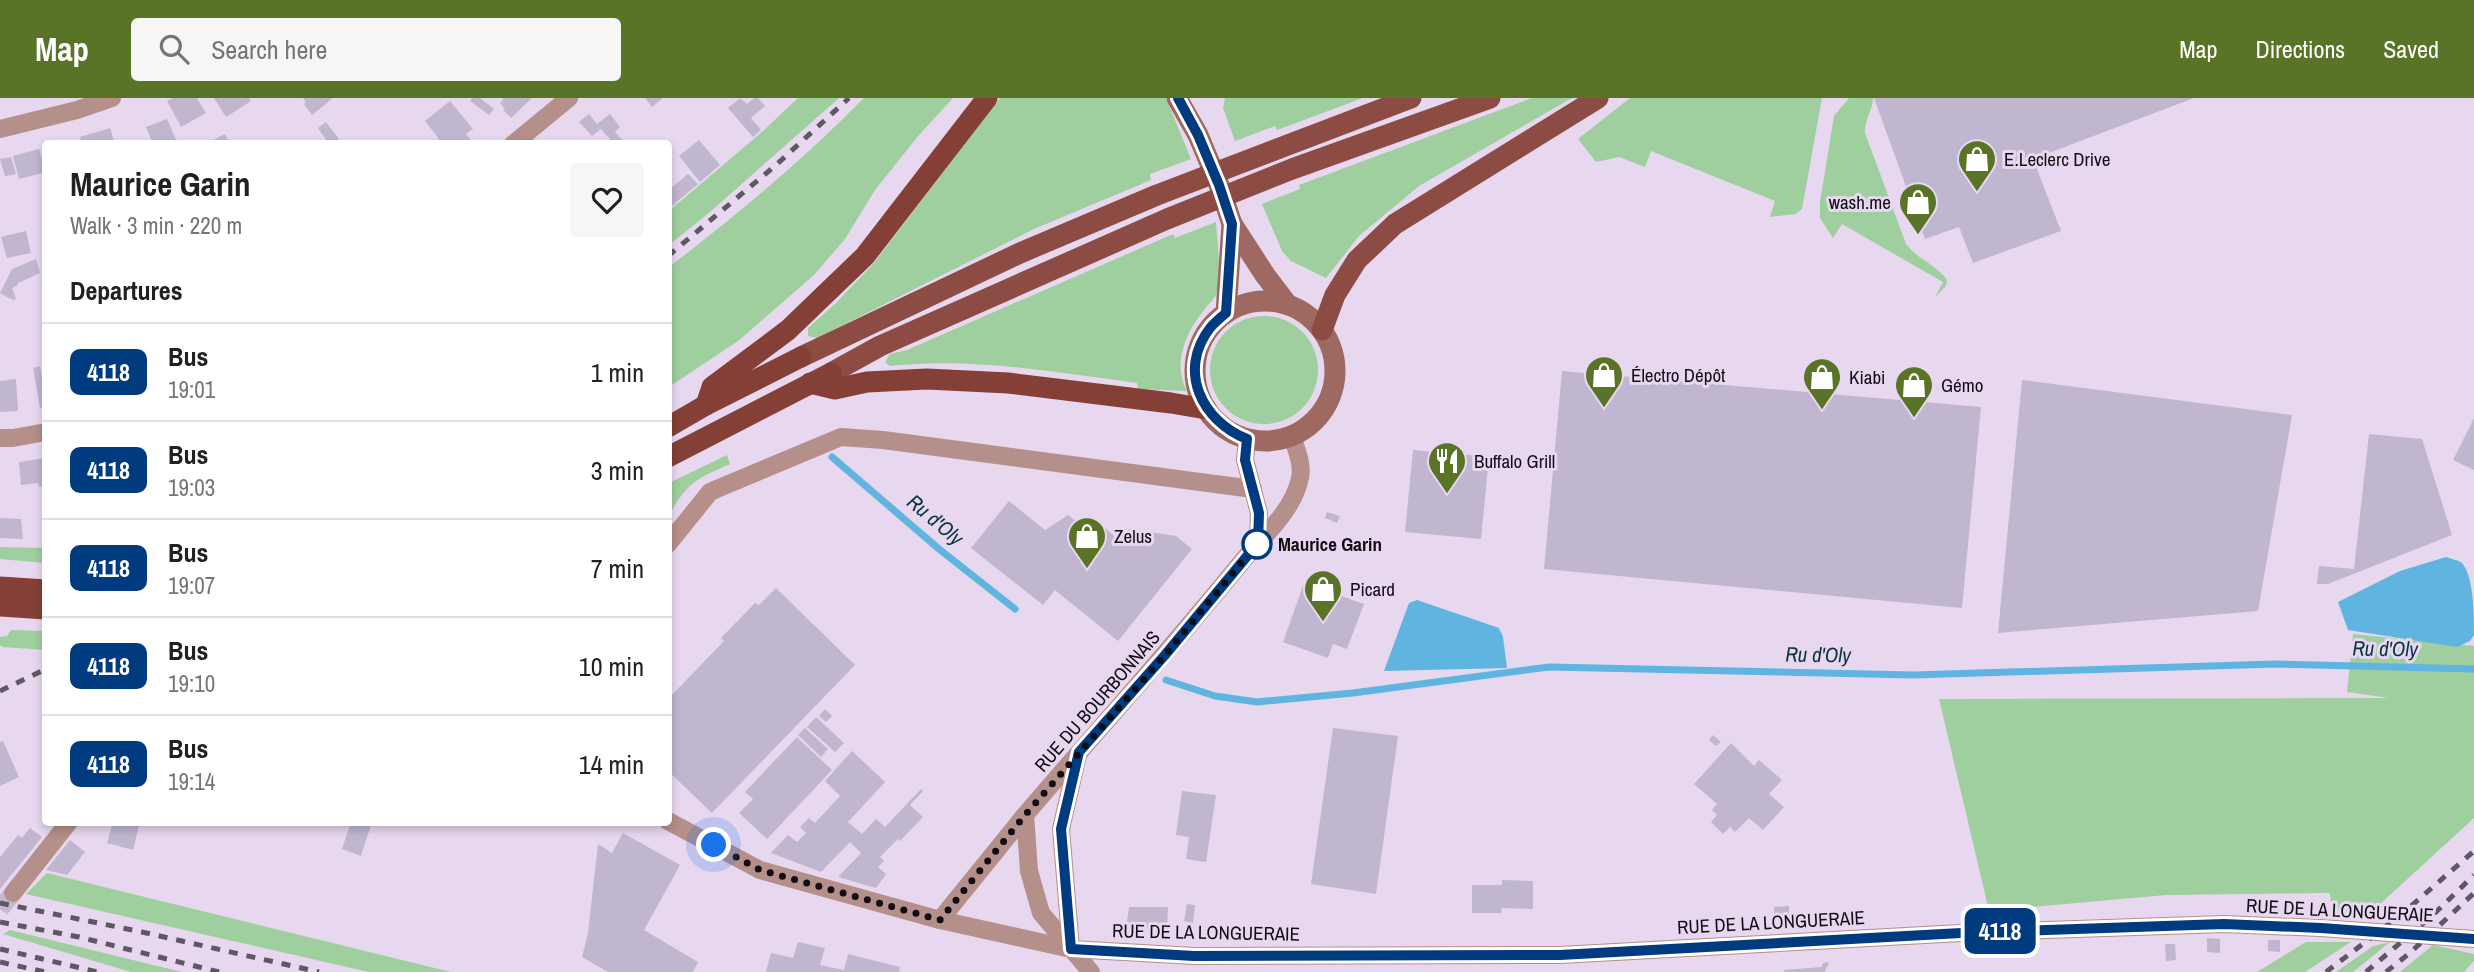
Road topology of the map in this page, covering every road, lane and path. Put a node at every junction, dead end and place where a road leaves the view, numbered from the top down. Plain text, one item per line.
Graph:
1 (112, 98) edge
2 (569, 98) edge
3 (987, 98) edge
4 (1177, 98) edge
5 (1191, 98) edge
6 (1411, 98) edge
7 (1490, 98) edge
8 (1598, 98) edge
9 (0, 129) edge
10 (1198, 135) junction
11 (518, 140) edge
12 (1232, 224) junction
13 (1287, 304) junction
14 (1226, 313) junction
15 (1322, 330) junction
16 (801, 357) joint
17 (831, 373) joint
18 (810, 383) junction
19 (706, 405) junction
20 (1206, 409) junction
21 (672, 425) edge
22 (42, 433) edge
23 (1292, 436) junction
24 (0, 438) edge
25 (1247, 439) junction
26 (672, 455) edge
27 (1253, 489) junction
28 (672, 539) edge
29 (1258, 543) junction
30 (0, 587) edge
31 (42, 590) edge
32 (0, 606) edge
33 (42, 609) edge
34 (1079, 752) junction
35 (1025, 815) junction
36 (672, 823) edge
37 (66, 826) edge
38 (13, 893) tunnel mouth
39 (940, 920) junction
40 (2474, 939) edge
41 (1071, 949) junction
42 (1091, 972) edge

1 - 9 street
2 - 11 street
3 - 19 highway
4 - 10 main road
5 - 10 main road
6 - 16 main road
7 - 17 main road
8 - 15 main road
10 - 12 main road
12 - 13 main road
12 - 14 main road
13 - 14 main road
13 - 15 main road
14 - 20 main road
15 - 23 main road
16 - 19 highway
17 - 18 highway
18 - 20 highway
18 - 26 highway
19 - 21 highway
20 - 25 main road
22 - 24 street
23 - 25 main road
23 - 29 street, RUE DU BOURBONNAIS
25 - 27 street
27 - 28 street
27 - 29 street
29 - 34 street, RUE DU BOURBONNAIS
30 - 31 highway
32 - 33 highway
34 - 35 street, RUE DU BOURBONNAIS
34 - 41 street
35 - 39 street, RUE DU BOURBONNAIS
35 - 41 street
36 - 39 street, RUE DE LA LONGUERAIE
37 - 38 street
39 - 41 street, RUE DE LA LONGUERAIE
40 - 41 street, RUE DE LA LONGUERAIE
41 - 42 street

